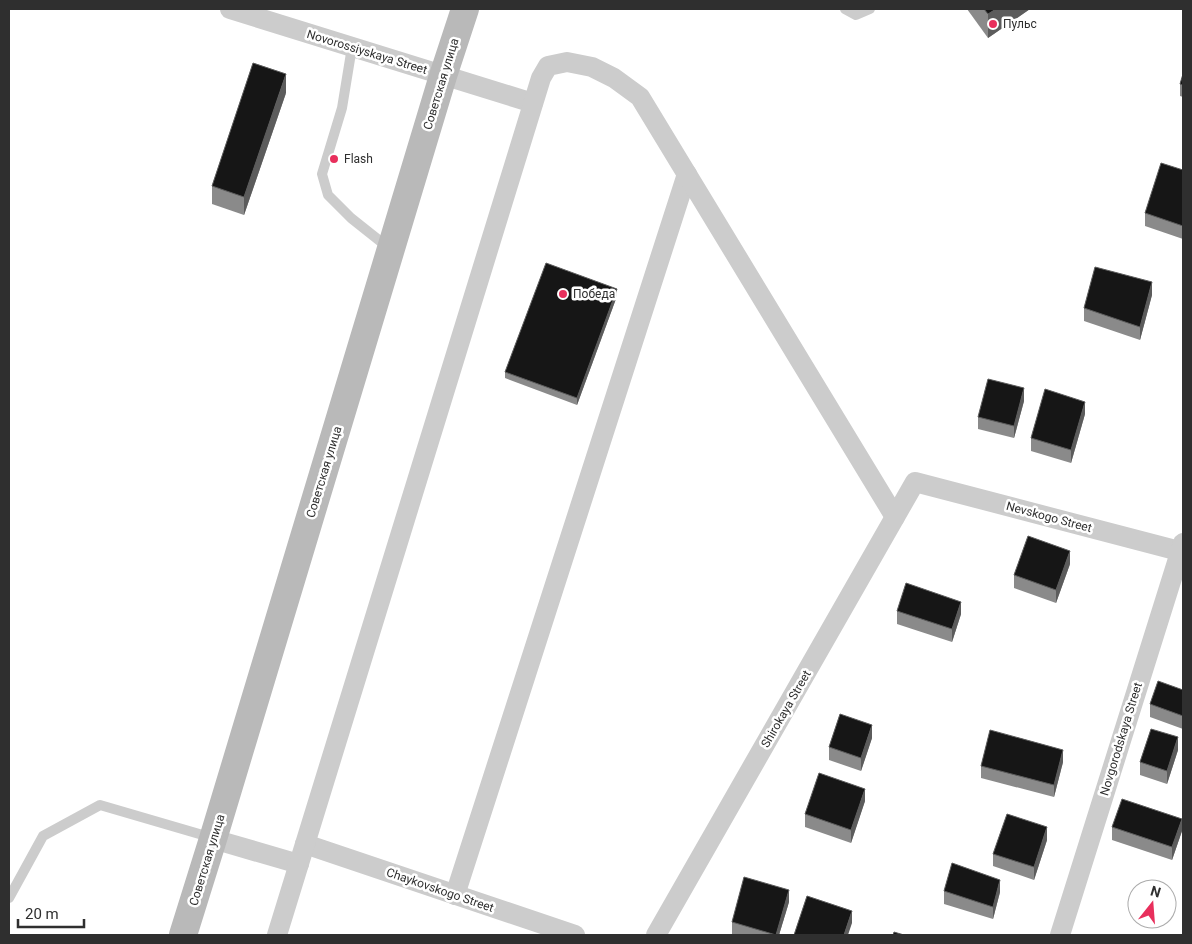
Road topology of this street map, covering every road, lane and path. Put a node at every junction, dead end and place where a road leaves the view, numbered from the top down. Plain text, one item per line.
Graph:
1 (230, 9) edge
2 (466, 9) edge
3 (845, 9) edge
4 (870, 9) edge
5 (352, 47) junction
6 (443, 76) junction
7 (533, 103) junction
8 (686, 174) junction
9 (391, 250) junction
10 (915, 482) joint
11 (895, 517) junction
12 (1182, 549) edge
13 (214, 839) junction
14 (305, 844) junction
15 (299, 864) junction
16 (455, 895) junction
17 (9, 898) edge
18 (183, 935) edge
19 (277, 935) edge
20 (575, 935) edge
21 (656, 935) edge
22 (1060, 935) edge

1 - 5 street, Novorossiyskaya Street
2 - 6 main road, Советская улица
3 - 4 lane
5 - 6 street, Novorossiyskaya Street
5 - 9 lane
6 - 7 street, Novorossiyskaya Street
6 - 9 main road, Советская улица
7 - 8 street
7 - 14 street
8 - 11 street
8 - 16 street
9 - 13 main road, Советская улица
10 - 11 street, Shirokaya Street
10 - 12 street, Nevskogo Street
11 - 21 street, Shirokaya Street
12 - 22 street, Novgorodskaya Street
13 - 15 street
13 - 17 lane
13 - 18 main road, Советская улица
14 - 15 street
14 - 16 street, Chaykovskogo Street
15 - 19 street
16 - 20 street, Chaykovskogo Street

